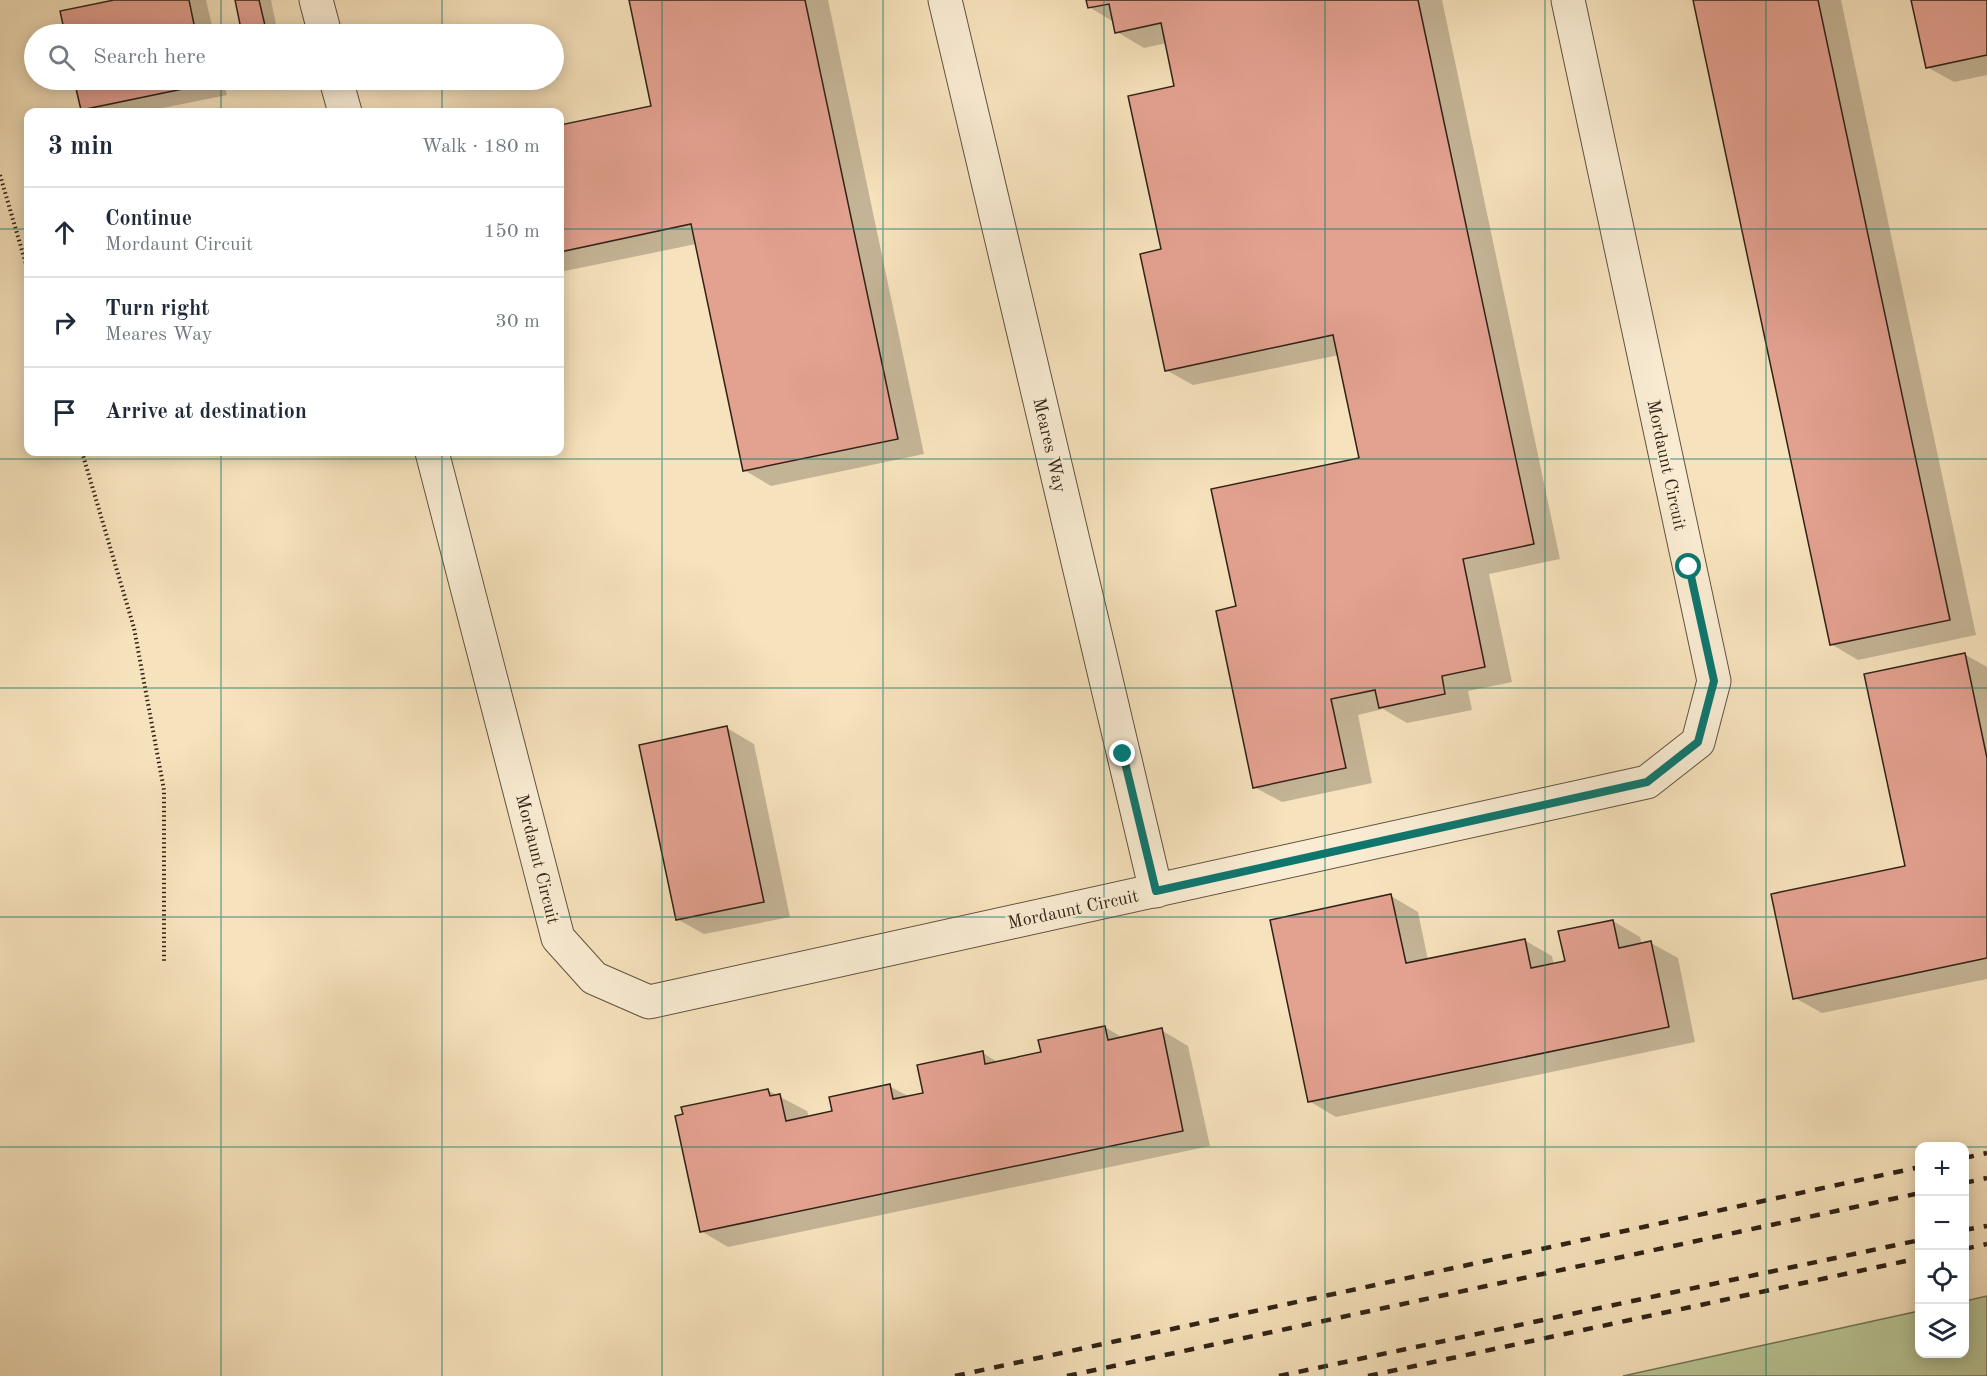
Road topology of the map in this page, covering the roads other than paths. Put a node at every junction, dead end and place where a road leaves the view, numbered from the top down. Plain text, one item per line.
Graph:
1 (316, 0) edge
2 (945, 0) edge
3 (1568, 0) edge
4 (322, 24) edge
5 (339, 90) edge
6 (344, 108) edge
7 (433, 456) edge
8 (1156, 891) junction

1 - 4 street
2 - 8 street, Meares Way
3 - 8 street, Mordaunt Circuit
5 - 6 street
7 - 8 street, Mordaunt Circuit

